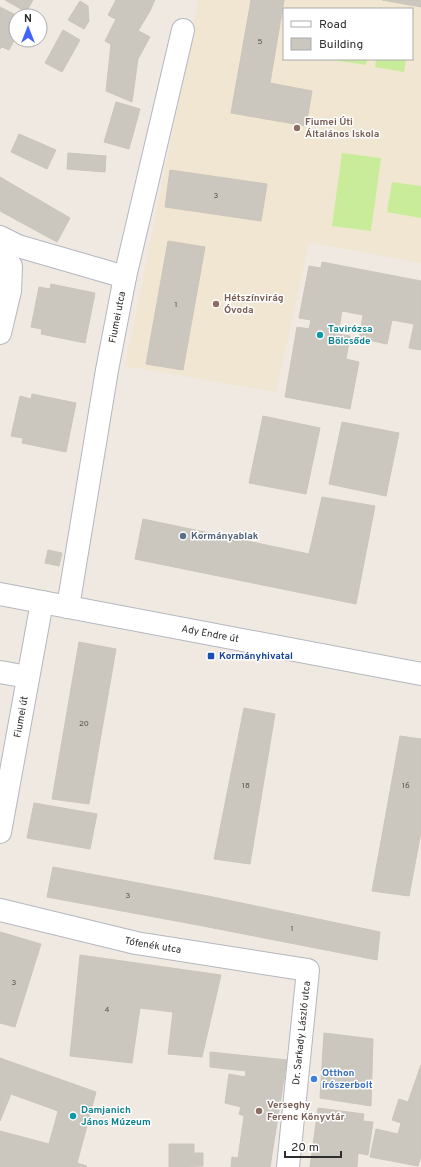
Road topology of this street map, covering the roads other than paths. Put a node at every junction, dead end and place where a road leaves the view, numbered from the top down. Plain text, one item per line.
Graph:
1 (183, 30) dead end
2 (0, 237) edge
3 (0, 252) edge
4 (125, 277) junction
5 (0, 333) edge
6 (0, 594) edge
7 (42, 602) junction
8 (68, 607) junction
9 (0, 672) edge
10 (421, 674) edge
11 (28, 677) junction
12 (0, 832) edge
13 (0, 910) edge
14 (308, 970) joint
15 (288, 1167) edge

1 - 4 street, Fiumei utca
2 - 4 street
3 - 5 street
4 - 8 street, Fiumei utca
6 - 7 street, Ady Endre út
7 - 8 street, Ady Endre út
7 - 11 street, Fiumei út
8 - 10 street, Ady Endre út
9 - 11 street
11 - 12 street, Fiumei út
13 - 14 street, Tófenék utca
14 - 15 street, Dr. Sarkady László utca

